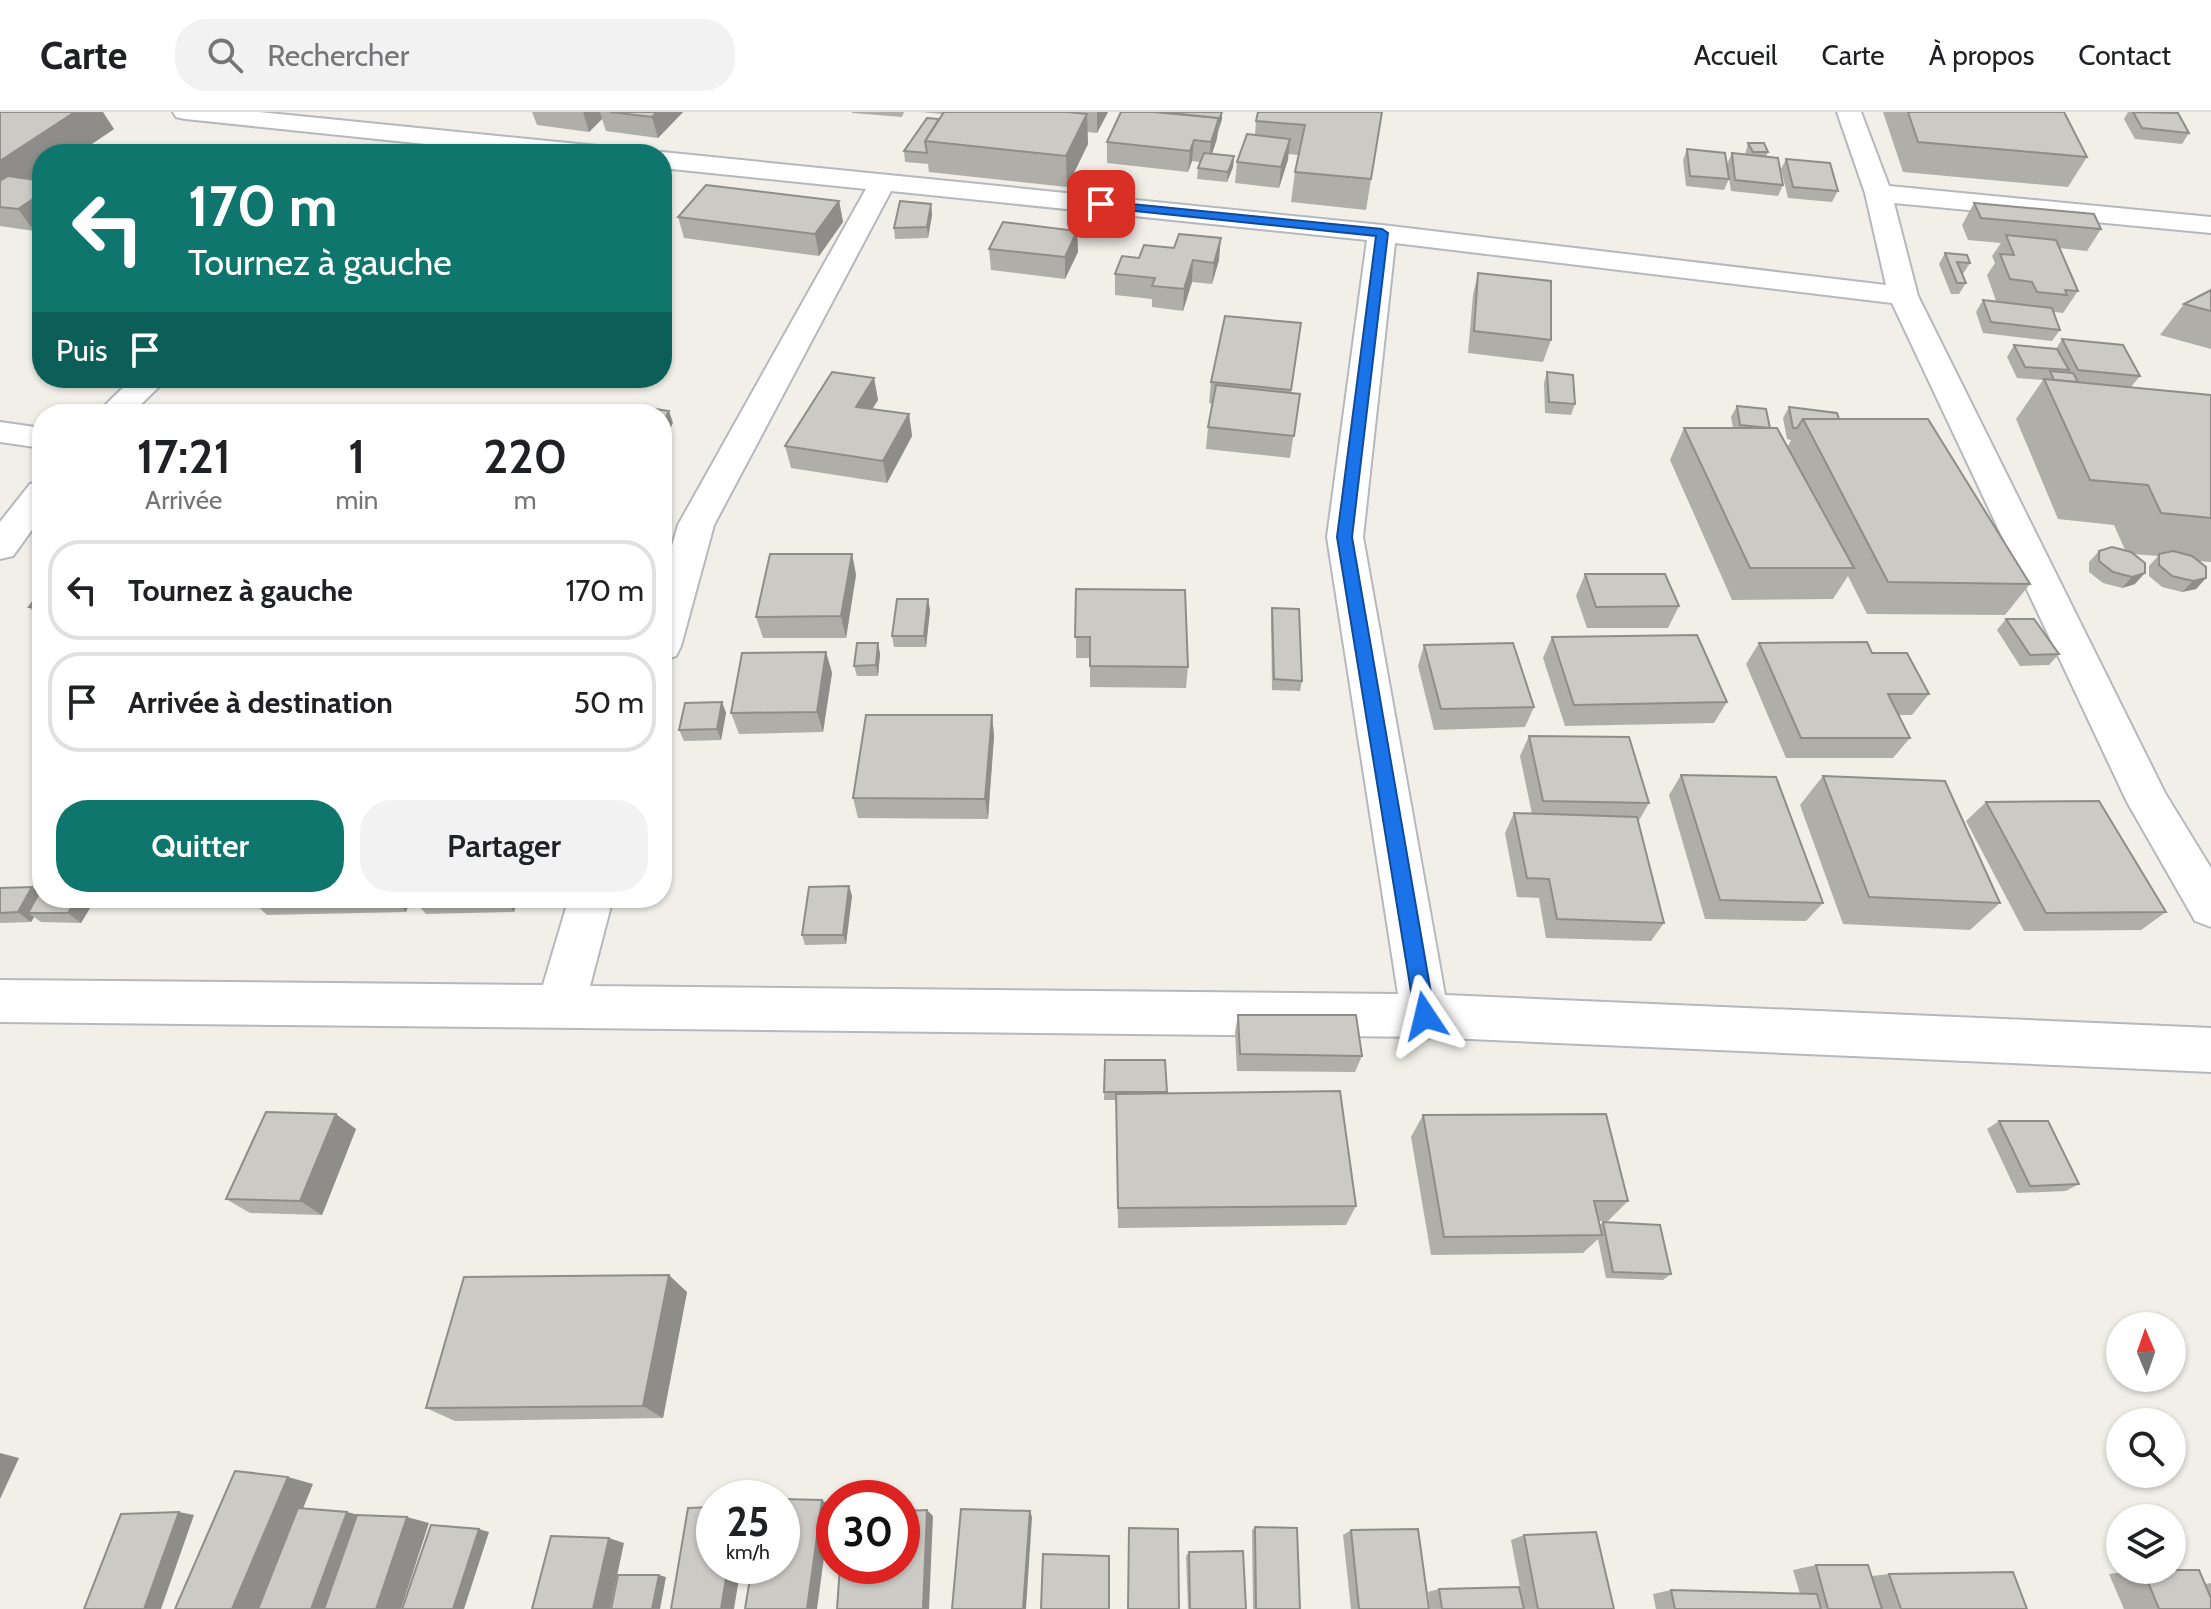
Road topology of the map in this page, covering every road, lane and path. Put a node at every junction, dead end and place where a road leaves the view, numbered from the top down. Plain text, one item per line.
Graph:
1 (185, 112) edge
2 (459, 112) edge
3 (1849, 112) edge
4 (406, 144) edge
5 (422, 144) edge
6 (672, 161) edge
7 (883, 182) junction
8 (1878, 193) junction
9 (2211, 225) edge
10 (1382, 233) junction
11 (1903, 296) junction
12 (141, 388) edge
13 (123, 404) edge
14 (0, 432) edge
15 (32, 437) edge
16 (32, 505) edge
17 (0, 547) edge
18 (672, 610) edge
19 (588, 908) edge
20 (2211, 908) edge
21 (0, 1001) edge
22 (560, 1008) junction
23 (1425, 1016) junction
24 (2211, 1050) edge

1 - 4 street
2 - 5 street
3 - 8 street
6 - 7 street
7 - 10 street
7 - 18 street
8 - 9 street
8 - 11 street
10 - 11 street
10 - 23 street
11 - 20 street
12 - 13 street
14 - 15 street
16 - 17 street
19 - 22 street
21 - 22 street
22 - 23 street
23 - 24 street

